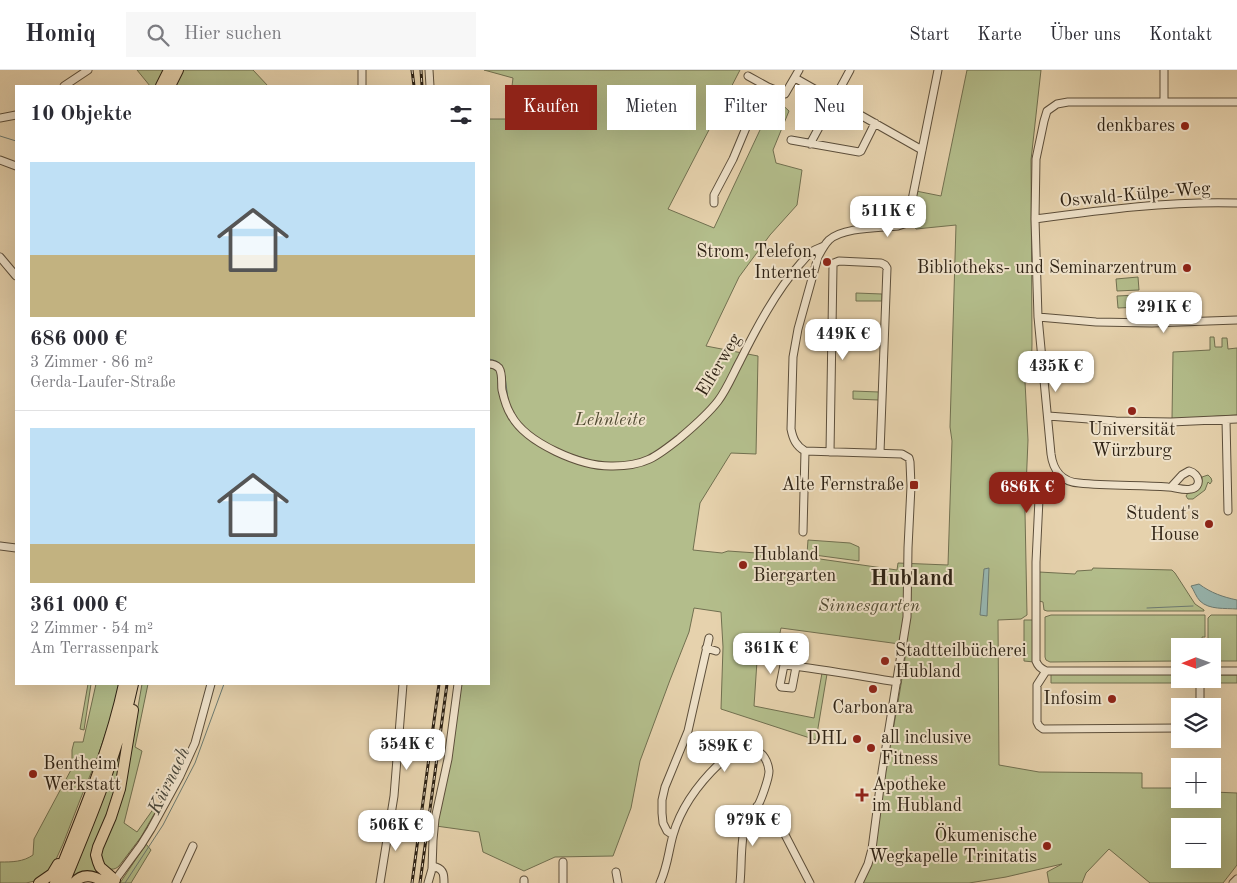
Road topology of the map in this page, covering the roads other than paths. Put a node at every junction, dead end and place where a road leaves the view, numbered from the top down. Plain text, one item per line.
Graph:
1 (88, 70) edge
2 (362, 70) edge
3 (429, 70) edge
4 (799, 70) edge
5 (850, 70) edge
6 (938, 70) edge
7 (1164, 70) edge
8 (171, 76) edge
9 (748, 76) dead end
10 (795, 78) junction
11 (66, 85) edge
12 (162, 85) edge
13 (362, 85) edge
14 (430, 85) edge
15 (766, 85) edge
16 (807, 85) edge
17 (842, 85) edge
18 (785, 94) edge
19 (1164, 102) junction
20 (1237, 102) edge
21 (15, 115) edge
22 (863, 116) edge
23 (0, 118) edge
24 (875, 123) junction
25 (745, 130) edge
26 (817, 130) edge
27 (791, 140) dead end
28 (810, 144) junction
29 (922, 150) junction
30 (0, 160) edge
31 (15, 166) edge
32 (714, 202) dead end
33 (1237, 203) edge
34 (1035, 219) junction
35 (824, 246) junction
36 (0, 257) edge
37 (15, 275) edge
38 (1038, 317) junction
39 (1237, 320) edge
40 (490, 364) edge
41 (1048, 416) junction
42 (1237, 419) edge
43 (1226, 420) junction
44 (805, 451) junction
45 (830, 452) junction
46 (880, 452) junction
47 (1059, 474) junction
48 (1171, 487) dead end
49 (1228, 511) dead end
50 (803, 532) dead end
51 (0, 546) edge
52 (15, 548) edge
53 (709, 638) dead end
54 (706, 648) junction
55 (716, 651) dead end
56 (796, 667) dead end
57 (1046, 670) junction
58 (1171, 671) edge
59 (1221, 671) edge
60 (1237, 671) edge
61 (897, 682) junction
62 (124, 685) edge
63 (134, 685) edge
64 (134, 685) edge
65 (211, 685) edge
66 (404, 685) edge
67 (458, 685) edge
68 (1171, 728) edge
69 (757, 806) junction
70 (673, 835) junction
71 (192, 846) dead end
72 (65, 856) junction
73 (564, 862) dead end
74 (432, 869) junction
75 (616, 872) dead end
76 (1237, 879) edge
77 (111, 882) edge
78 (39, 883) edge
79 (55, 883) edge
80 (64, 883) edge
81 (74, 883) edge
82 (176, 883) edge
83 (380, 883) edge
84 (428, 883) edge
85 (444, 883) edge
86 (563, 883) edge
87 (618, 883) edge
88 (660, 883) edge
89 (740, 883) edge
90 (810, 883) edge
91 (859, 883) edge
92 (1233, 883) edge

1 - 11 street
2 - 13 street
3 - 14 street
4 - 10 street
5 - 17 street
6 - 29 street
7 - 19 street
8 - 12 highway
9 - 15 street
10 - 16 street
10 - 18 street
19 - 20 street
19 - 34 street
21 - 23 street
22 - 24 street
24 - 28 street
24 - 29 street
25 - 32 street
26 - 28 street
27 - 28 street
29 - 35 street
30 - 31 street
33 - 34 street, Oswald-Külpe-Weg
34 - 38 street
35 - 40 street, Elferweg
35 - 44 street
36 - 37 street
38 - 39 street
38 - 41 street
41 - 43 street
41 - 47 street
42 - 43 street
43 - 49 street
44 - 45 street
44 - 50 street
45 - 46 street
45 - 46 street
46 - 61 street
47 - 48 street
47 - 57 street
51 - 52 street
53 - 54 street
54 - 55 street
54 - 70 street
56 - 61 street
57 - 58 street
57 - 68 street
59 - 60 street
61 - 91 street
62 - 72 highway
63 - 77 highway
64 - 80 highway
65 - 77 street
66 - 83 street
67 - 74 street
69 - 70 street
69 - 89 street
69 - 90 street
70 - 88 street
71 - 82 street
72 - 78 highway
72 - 79 highway
73 - 86 street
74 - 84 street
74 - 85 street
75 - 87 street
76 - 92 street
77 - 81 highway

